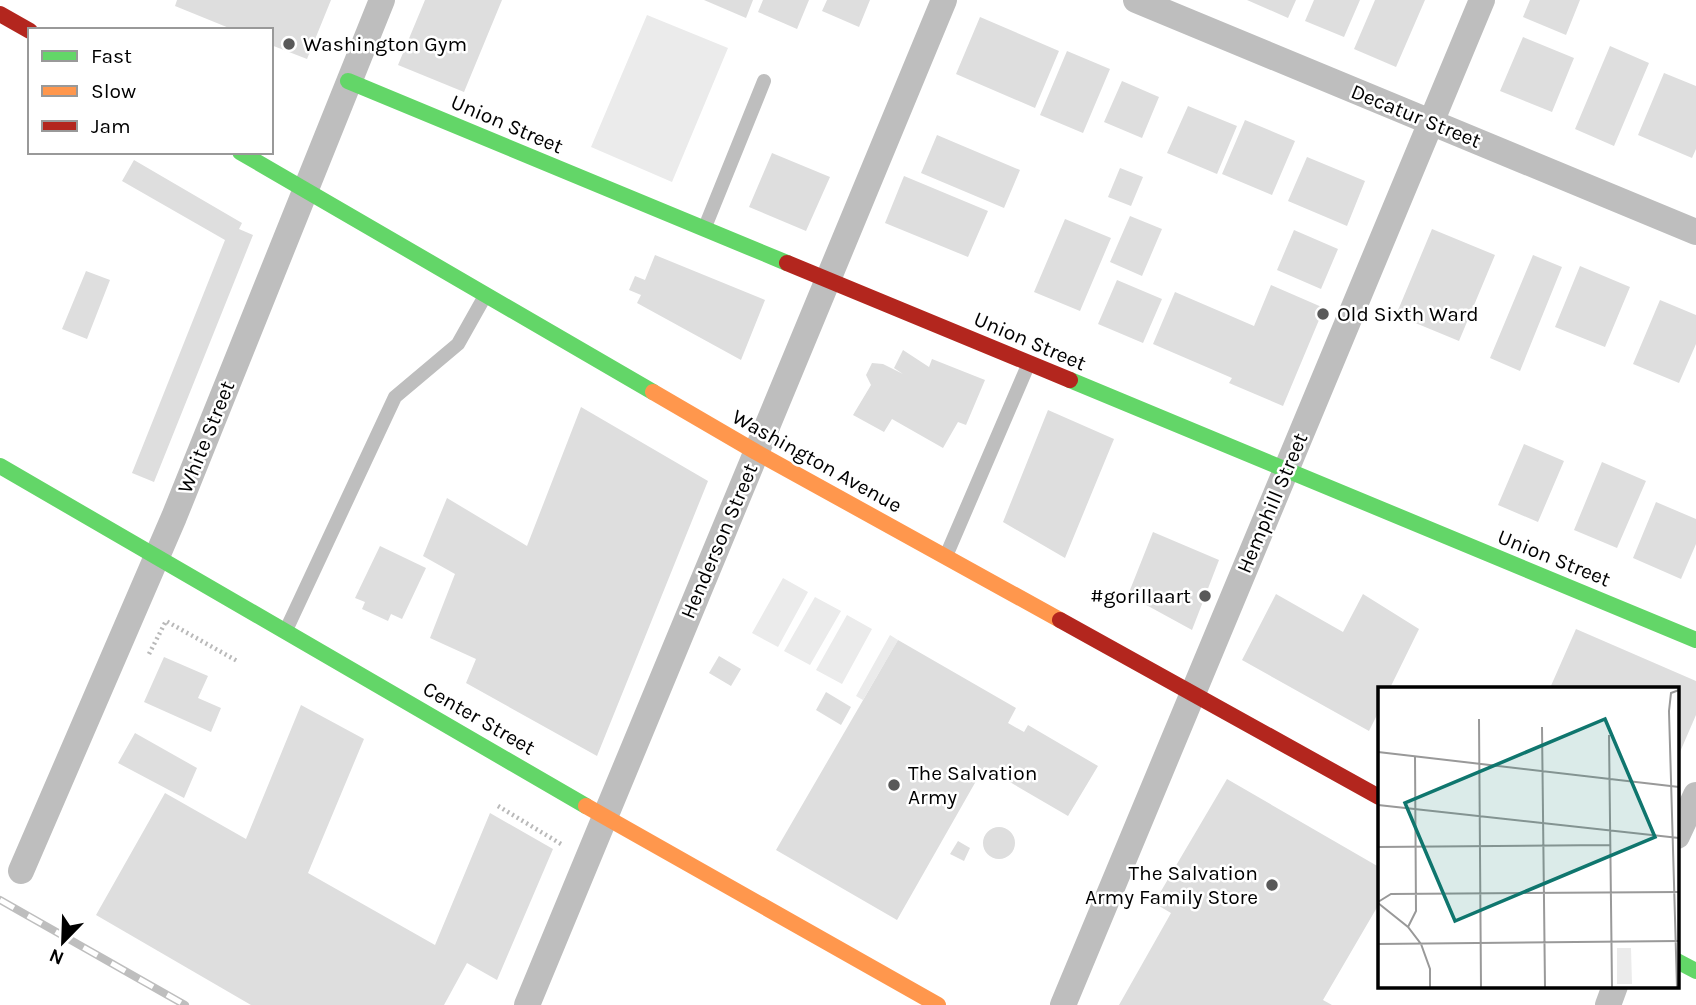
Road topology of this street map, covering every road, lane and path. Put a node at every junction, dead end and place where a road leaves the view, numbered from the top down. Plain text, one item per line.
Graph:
1 (382, 0) edge
2 (944, 0) edge
3 (1136, 0) edge
4 (1482, 0) edge
5 (0, 14) edge
6 (28, 30) edge
7 (348, 81) junction
8 (764, 81) dead end
9 (1431, 122) junction
10 (243, 154) edge
11 (305, 190) junction
12 (705, 229) junction
13 (1696, 232) edge
14 (827, 280) junction
15 (485, 295) junction
16 (1028, 363) junction
17 (756, 452) junction
18 (0, 466) edge
19 (1286, 470) junction
20 (157, 556) junction
21 (946, 557) junction
22 (286, 630) junction
23 (1696, 640) edge
24 (148, 656) dead end
25 (239, 662) dead end
26 (1193, 694) junction
27 (1696, 794) edge
28 (1378, 796) edge
29 (498, 806) dead end
30 (605, 817) junction
31 (1678, 834) edge
32 (556, 857) dead end
33 (22, 871) dead end
34 (1678, 962) edge
35 (1696, 971) edge
36 (1614, 988) edge
37 (527, 1005) edge
38 (938, 1005) edge
39 (1063, 1005) edge
40 (1608, 1005) edge

1 - 7 street, White Street
2 - 14 street, Henderson Street
3 - 9 street, Decatur Street
4 - 9 street, Hemphill Street
5 - 6 street
7 - 11 street, White Street
7 - 12 street, Union Street
8 - 12 lane
9 - 13 street, Decatur Street
9 - 19 street, Hemphill Street
10 - 11 street, Washington Avenue
11 - 15 street, Washington Avenue
11 - 20 street, White Street
12 - 14 street, Union Street
14 - 16 street, Union Street
14 - 17 street, Henderson Street
15 - 17 street, Washington Avenue
15 - 22 lane
16 - 19 street, Union Street
16 - 21 lane
17 - 21 street, Washington Avenue
17 - 30 street, Henderson Street
18 - 20 street, Center Street
19 - 23 street, Union Street
19 - 26 street, Hemphill Street
20 - 22 street, Center Street
20 - 33 street, White Street
21 - 26 street, Washington Avenue
22 - 30 street, Center Street
24 - 25 path
26 - 28 street, Washington Avenue
26 - 39 street, Hemphill Street
27 - 31 street
29 - 32 path
30 - 37 street, Henderson Street
30 - 38 street, Center Street
34 - 35 street
36 - 40 street

